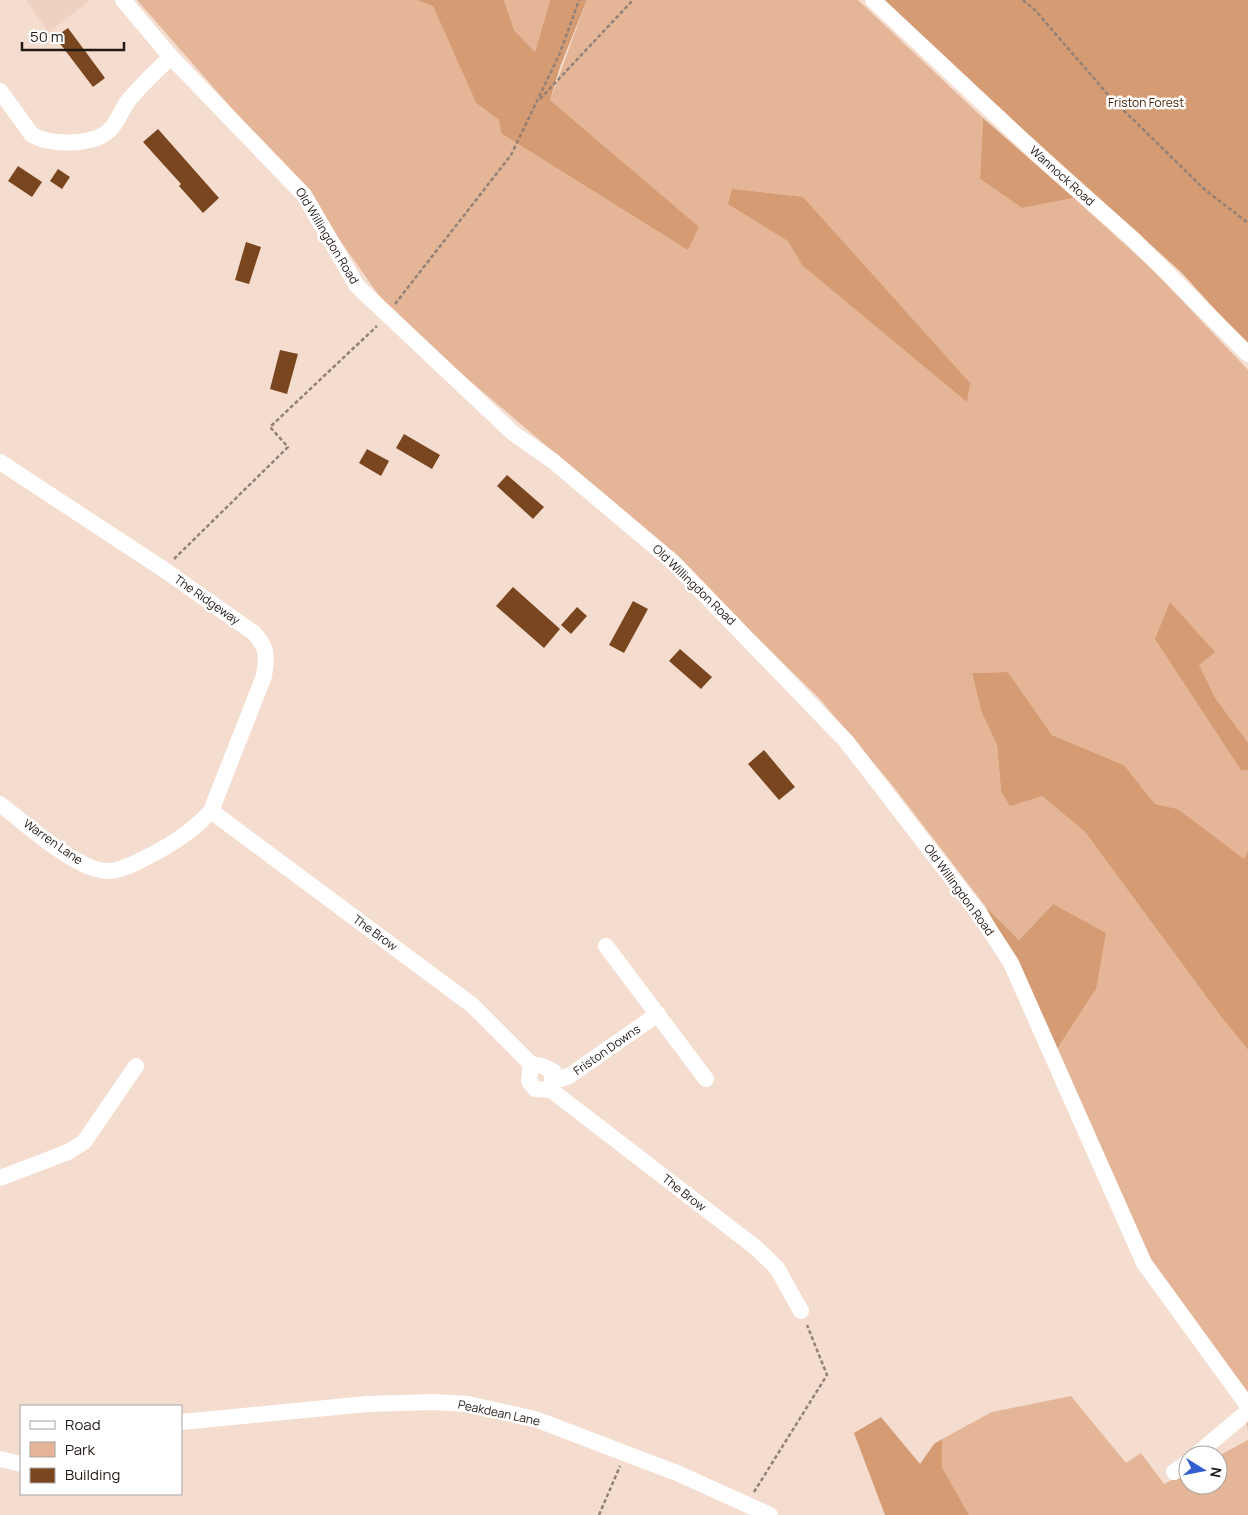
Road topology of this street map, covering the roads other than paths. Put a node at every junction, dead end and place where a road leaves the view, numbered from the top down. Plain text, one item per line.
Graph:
1 (123, 0) edge
2 (874, 0) edge
3 (171, 57) junction
4 (0, 91) edge
5 (1248, 354) edge
6 (0, 462) edge
7 (0, 804) edge
8 (211, 811) junction
9 (606, 946) dead end
10 (658, 1014) junction
11 (136, 1066) dead end
12 (706, 1079) dead end
13 (552, 1086) junction
14 (0, 1178) edge
15 (801, 1311) road end
16 (1248, 1406) edge
17 (1248, 1411) edge
18 (182, 1422) edge
19 (1208, 1445) edge
20 (0, 1459) edge
21 (20, 1464) edge
22 (1178, 1469) edge
23 (1174, 1472) dead end
24 (770, 1515) edge

1 - 3 street, Old Willingdon Road
2 - 5 street, Wannock Road
3 - 4 street
3 - 16 street, Old Willingdon Road
6 - 8 street, The Ridgeway
7 - 8 street, Warren Lane
8 - 13 street, The Brow
9 - 10 street
10 - 12 street
10 - 13 street, Friston Downs
11 - 14 street
13 - 15 street, The Brow
17 - 19 street
18 - 24 street, Peakdean Lane
20 - 21 street
22 - 23 street

